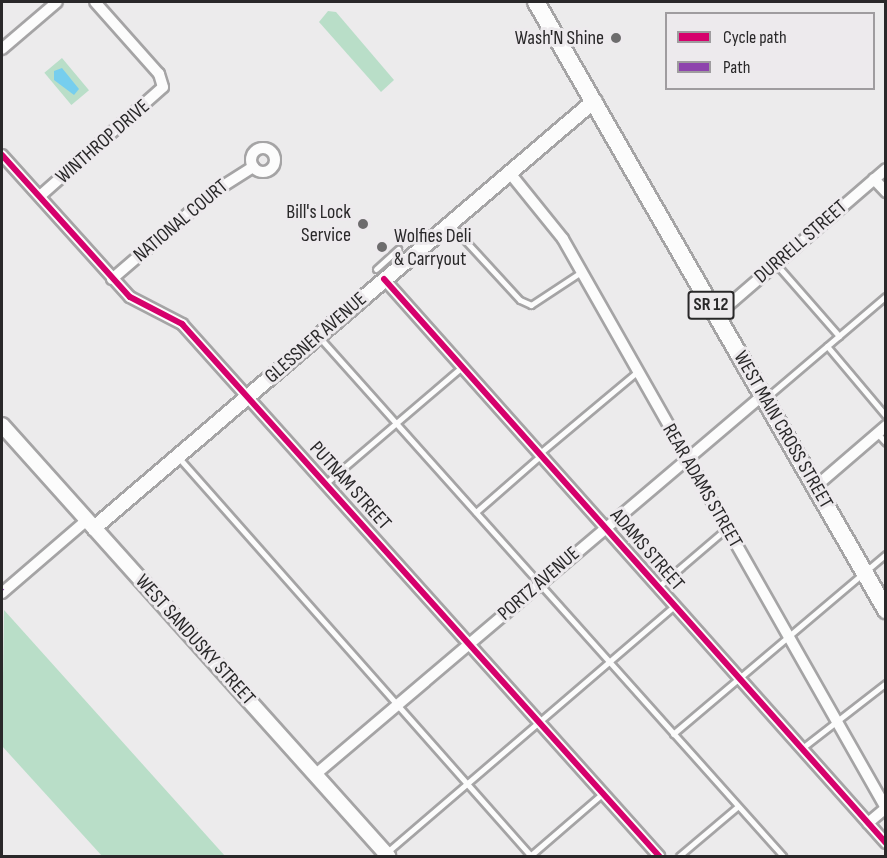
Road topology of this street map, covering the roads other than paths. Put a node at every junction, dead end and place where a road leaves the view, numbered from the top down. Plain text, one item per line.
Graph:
1 (57, 2) edge
2 (95, 2) edge
3 (536, 2) edge
4 (2, 49) edge
5 (594, 101) junction
6 (2, 155) edge
7 (253, 167) dead end
8 (885, 169) edge
9 (508, 172) junction
10 (874, 179) junction
11 (885, 192) edge
12 (40, 196) junction
13 (449, 223) junction
14 (398, 249) dead end
15 (776, 264) junction
16 (581, 272) junction
17 (380, 274) junction
18 (112, 279) junction
19 (885, 296) edge
20 (717, 315) junction
21 (839, 336) junction
22 (318, 337) junction
23 (827, 346) junction
24 (462, 367) junction
25 (637, 372) junction
26 (249, 396) junction
27 (764, 397) junction
28 (885, 416) edge
29 (396, 423) junction
30 (2, 425) edge
31 (881, 430) edge
32 (885, 443) edge
33 (539, 455) junction
34 (178, 456) junction
35 (685, 458) junction
36 (326, 483) junction
37 (815, 487) junction
38 (476, 512) junction
39 (91, 524) junction
40 (605, 526) junction
41 (726, 529) junction
42 (885, 554) edge
43 (864, 572) junction
44 (540, 583) junction
45 (658, 587) junction
46 (2, 593) edge
47 (674, 606) junction
48 (885, 610) edge
49 (788, 637) junction
50 (469, 644) junction
51 (610, 663) junction
52 (739, 679) junction
53 (885, 683) edge
54 (397, 705) junction
55 (836, 721) junction
56 (539, 723) junction
57 (673, 734) junction
58 (801, 749) junction
59 (316, 774) junction
60 (467, 785) junction
61 (603, 794) junction
62 (737, 807) junction
63 (885, 808) edge
64 (868, 823) junction
65 (885, 843) edge
66 (386, 855) edge
67 (531, 856) edge
68 (659, 856) edge
69 (679, 856) edge
70 (783, 856) edge

1 - 4 street
2 - 12 street, WINTHROP DRIVE
3 - 5 highway, WEST MAIN CROSS STREET / SR 12
5 - 9 street, GLESSNER AVENUE
5 - 20 highway, WEST MAIN CROSS STREET / SR 12
6 - 12 street, PUTNAM STREET
7 - 18 street, NATIONAL COURT
8 - 10 street, DURRELL STREET
9 - 13 street, GLESSNER AVENUE
9 - 16 street, REAR ADAMS STREET
10 - 11 street
10 - 15 street, DURRELL STREET
12 - 18 street, PUTNAM STREET
13 - 16 lane
13 - 17 street, GLESSNER AVENUE
14 - 17 lane
15 - 20 street, DURRELL STREET
15 - 21 lane
16 - 25 street, REAR ADAMS STREET
17 - 22 street, GLESSNER AVENUE
17 - 24 street, ADAMS STREET
18 - 26 street, PUTNAM STREET
19 - 21 lane
20 - 27 highway, WEST MAIN CROSS STREET / SR 12
21 - 23 lane
22 - 26 street, GLESSNER AVENUE
22 - 29 lane
23 - 27 lane
23 - 28 lane
24 - 29 lane
24 - 33 street, ADAMS STREET
25 - 33 lane
25 - 35 street, REAR ADAMS STREET
26 - 34 street, GLESSNER AVENUE
26 - 36 street, PUTNAM STREET
27 - 35 street, PORTZ AVENUE
27 - 37 highway, WEST MAIN CROSS STREET / SR 12
29 - 36 lane
29 - 38 lane
30 - 39 street, WEST SANDUSKY STREET
31 - 32 lane
31 - 37 street
33 - 38 lane
33 - 40 street, ADAMS STREET
34 - 39 street, GLESSNER AVENUE
34 - 54 lane
35 - 40 street, PORTZ AVENUE
35 - 41 street, REAR ADAMS STREET
36 - 50 street, PUTNAM STREET
37 - 43 highway, WEST MAIN CROSS STREET / SR 12
38 - 44 lane
39 - 46 street, GLESSNER AVENUE
39 - 59 street, WEST SANDUSKY STREET
40 - 44 street, PORTZ AVENUE
40 - 45 street, ADAMS STREET
41 - 45 lane
41 - 49 street, REAR ADAMS STREET
42 - 43 lane
43 - 48 highway, WEST MAIN CROSS STREET / SR 12
43 - 49 lane
44 - 50 street, PORTZ AVENUE
44 - 51 lane
45 - 47 street, ADAMS STREET
47 - 51 lane
47 - 52 street, ADAMS STREET
49 - 52 lane
49 - 55 street, REAR ADAMS STREET
50 - 54 street, PORTZ AVENUE
50 - 56 street, PUTNAM STREET
51 - 56 lane
51 - 57 lane
52 - 57 lane
52 - 58 street, ADAMS STREET
53 - 55 lane
54 - 59 street, PORTZ AVENUE
54 - 60 lane
55 - 58 lane
55 - 63 street, REAR ADAMS STREET
56 - 60 lane
56 - 61 street, PUTNAM STREET
57 - 62 lane
58 - 64 street, ADAMS STREET
59 - 66 street, WEST SANDUSKY STREET
60 - 66 lane
60 - 67 lane
61 - 67 lane
61 - 68 street, PUTNAM STREET
62 - 69 lane
62 - 70 lane
63 - 64 street
64 - 65 street, ADAMS STREET

